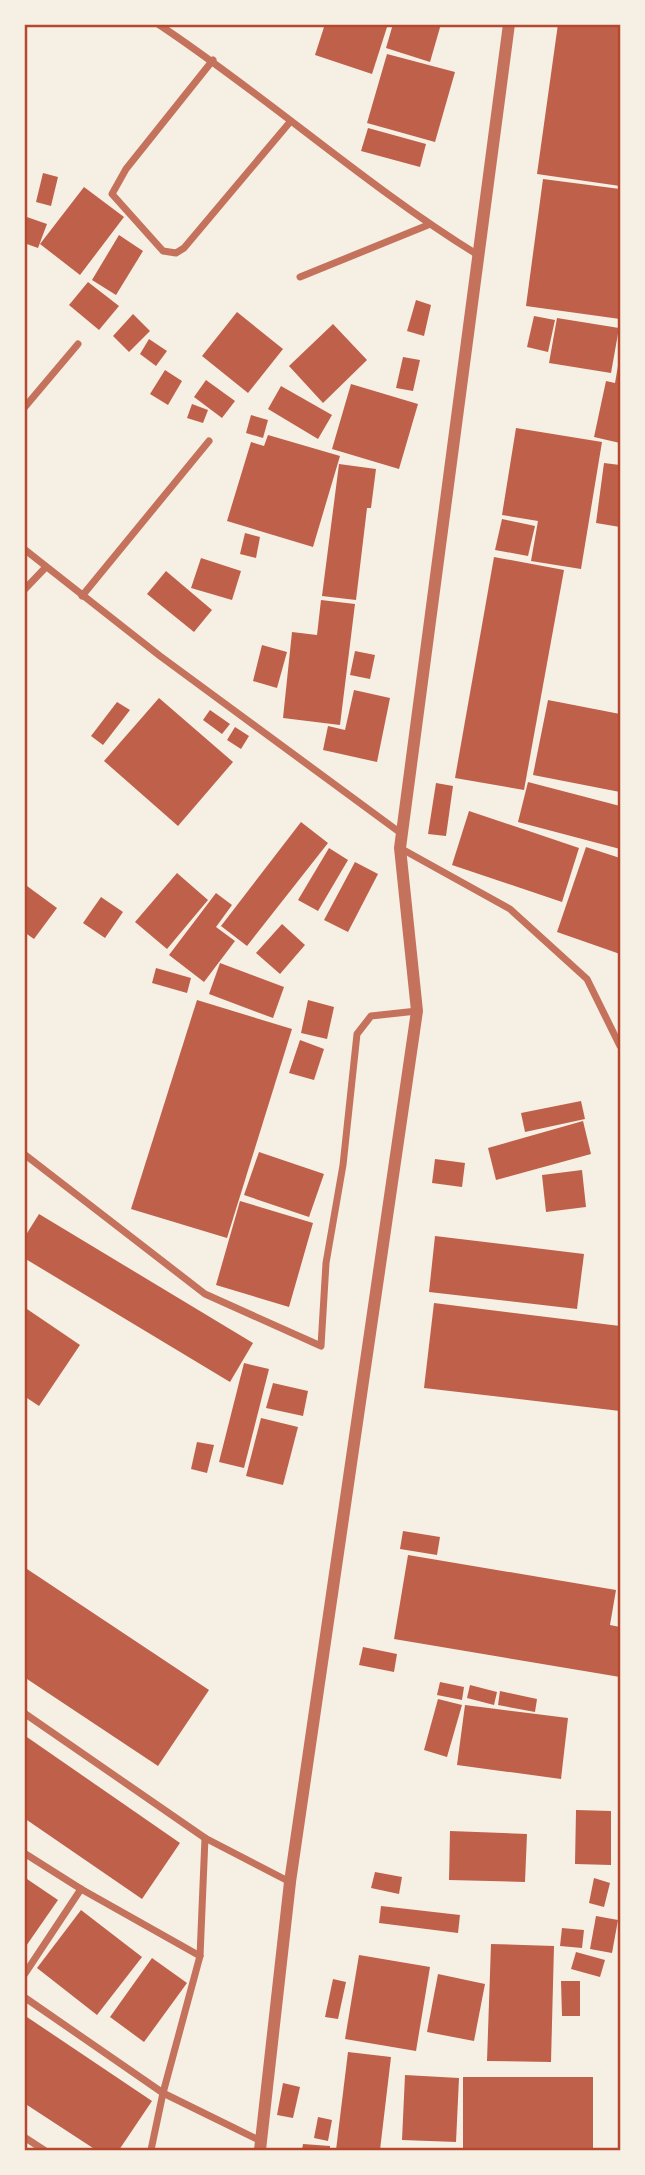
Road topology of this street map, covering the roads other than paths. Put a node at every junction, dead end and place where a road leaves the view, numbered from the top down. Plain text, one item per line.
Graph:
1 (158, 24) edge
2 (509, 24) edge
3 (213, 60) junction
4 (290, 122) junction
5 (428, 225) junction
6 (479, 256) junction
7 (300, 277) dead end
8 (78, 344) dead end
9 (24, 408) edge
10 (209, 441) dead end
11 (24, 549) edge
12 (47, 567) junction
13 (24, 590) edge
14 (82, 597) junction
15 (402, 834) junction
16 (400, 848) junction
17 (417, 1012) junction
18 (621, 1046) edge
19 (24, 1154) edge
20 (24, 1713) edge
21 (205, 1838) junction
22 (24, 1853) edge
23 (290, 1882) junction
24 (81, 1889) junction
25 (200, 1956) junction
26 (24, 1975) edge
27 (24, 1997) edge
28 (163, 2093) junction
29 (24, 2137) edge
30 (260, 2146) edge
31 (44, 2151) edge
32 (151, 2151) edge

1 - 3 street
2 - 6 street
3 - 4 street
3 - 4 street
4 - 5 street
5 - 6 street
5 - 7 street
6 - 15 street
8 - 9 street
10 - 14 street
11 - 12 street
12 - 13 street
12 - 14 street
14 - 15 street
15 - 16 street
16 - 17 street
16 - 18 street
17 - 19 street
17 - 23 street
20 - 21 street
21 - 23 street
21 - 25 street
22 - 24 street
23 - 30 street
24 - 25 street
24 - 26 street
25 - 28 street
27 - 28 street
28 - 30 street
28 - 32 street
29 - 31 street

